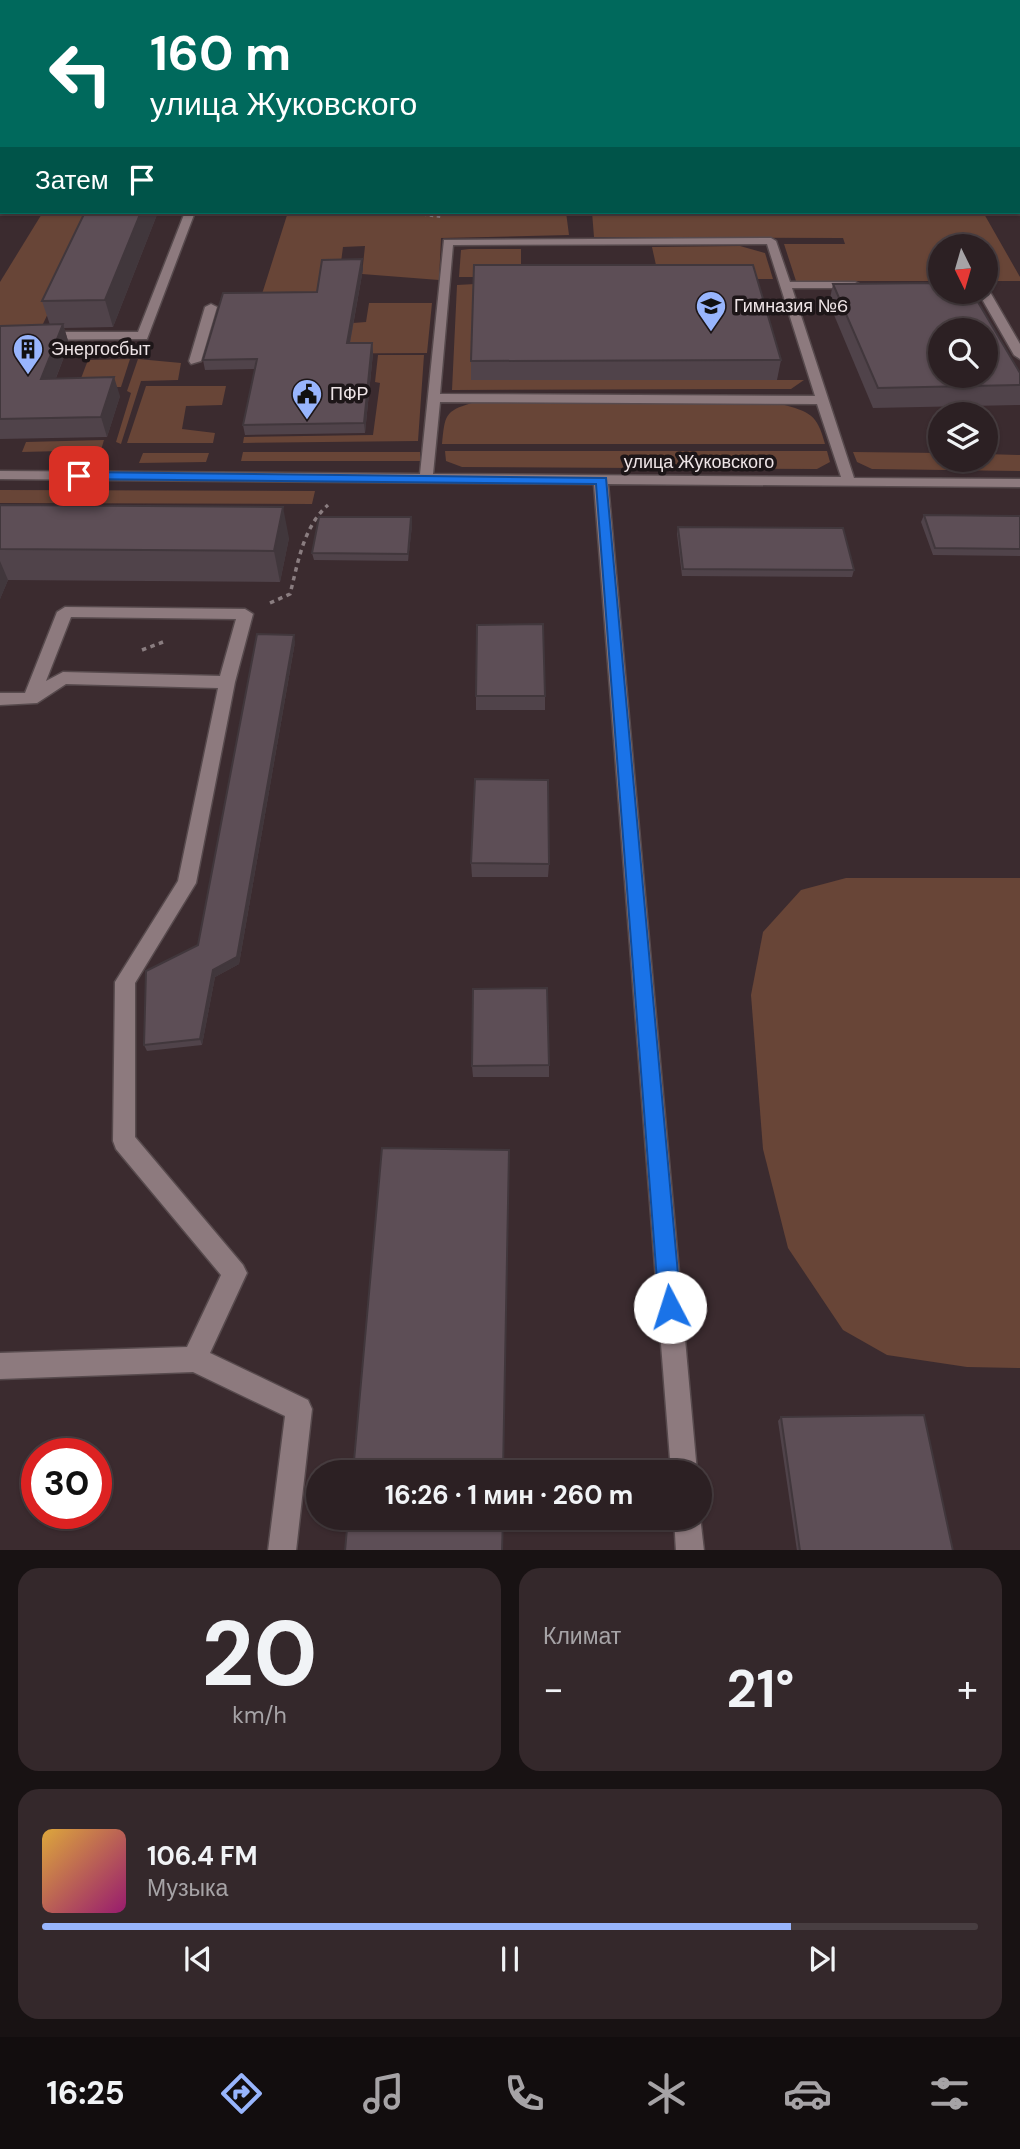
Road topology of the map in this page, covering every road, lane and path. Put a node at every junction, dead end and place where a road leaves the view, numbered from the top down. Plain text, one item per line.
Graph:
1 (189, 214) edge
2 (785, 285) junction
3 (862, 285) edge
4 (991, 304) edge
5 (211, 307) dead end
6 (0, 336) edge
7 (1020, 355) edge
8 (195, 361) dead end
9 (434, 398) junction
10 (822, 400) junction
11 (0, 475) edge
12 (369, 479) junction
13 (426, 479) junction
14 (601, 480) junction
15 (849, 482) junction
16 (1020, 483) edge
17 (244, 614) junction
18 (167, 641) dead end
19 (141, 650) dead end
20 (227, 682) junction
21 (0, 699) edge
22 (31, 699) junction
23 (194, 1359) junction
24 (0, 1366) edge
25 (683, 1460) edge
26 (688, 1530) edge
27 (282, 1550) edge
28 (690, 1550) edge

1 - 6 street
2 - 3 street
2 - 9 street
2 - 10 street
4 - 7 street
5 - 8 street
9 - 10 street
9 - 13 street
10 - 15 street
11 - 12 street, улица Жуковского
12 - 13 street, улица Жуковского
12 - 17 path
13 - 14 street, улица Жуковского
14 - 15 street, улица Жуковского
14 - 25 street
15 - 16 street, улица Жуковского
17 - 20 street
17 - 22 street
18 - 19 path
20 - 22 street
20 - 23 street
21 - 22 street
23 - 24 street
23 - 27 street
26 - 28 street

